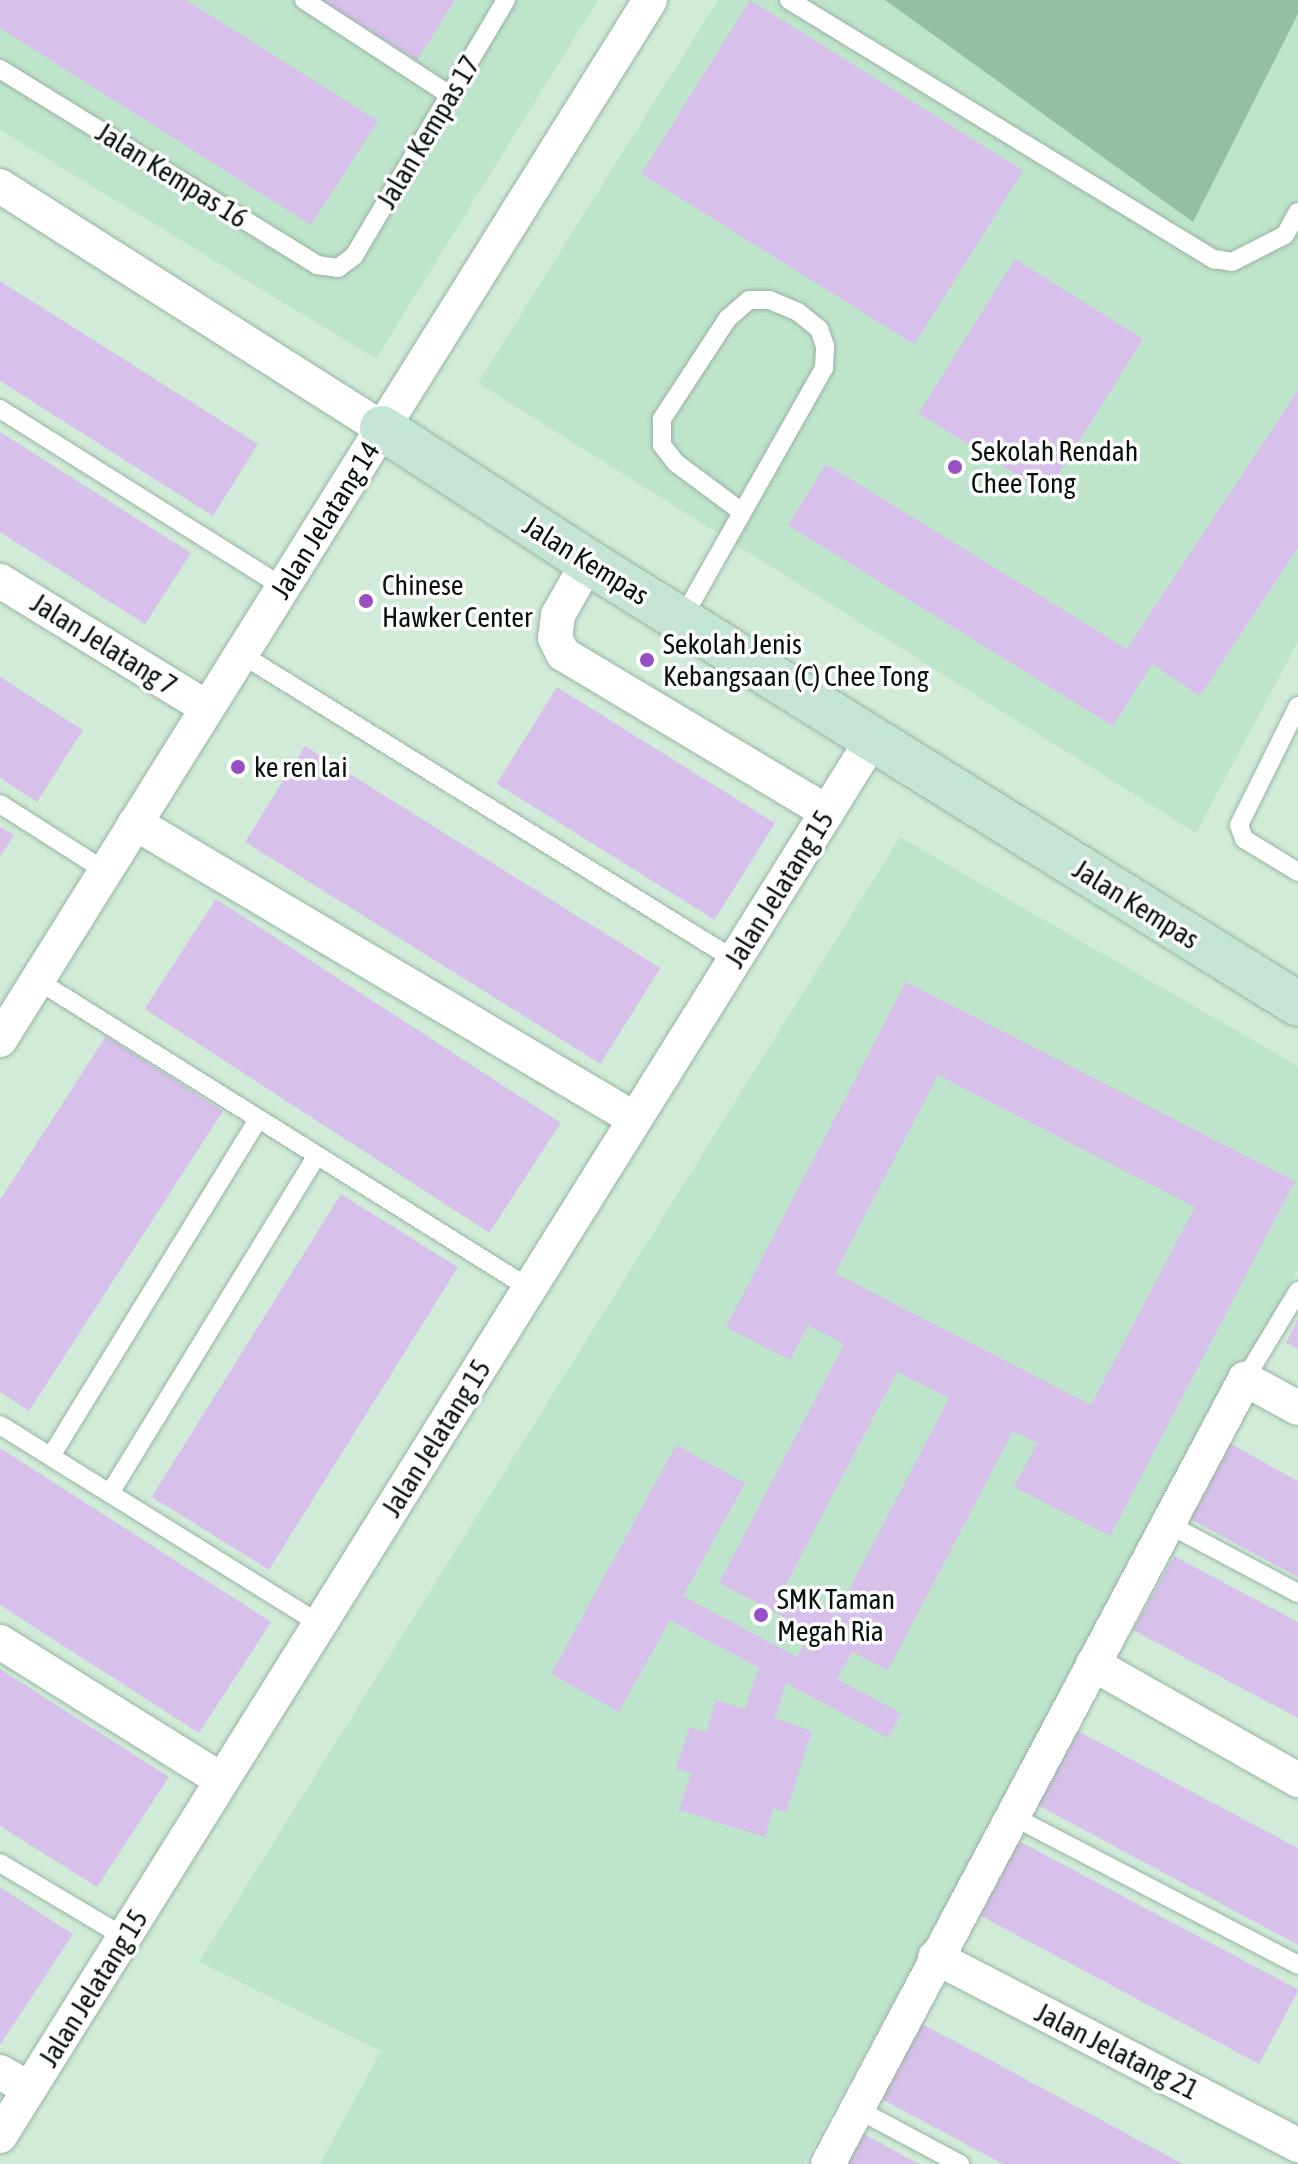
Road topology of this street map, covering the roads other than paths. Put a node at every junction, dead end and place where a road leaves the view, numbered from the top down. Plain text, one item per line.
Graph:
1 (506, 0) edge
2 (650, 0) edge
3 (789, 0) edge
4 (307, 1) edge
5 (0, 69) edge
6 (450, 95) junction
7 (0, 186) edge
8 (1298, 212) edge
9 (1292, 238) edge
10 (347, 263) joint
11 (0, 409) edge
12 (382, 428) junction
13 (742, 512) junction
14 (588, 562) junction
15 (0, 581) edge
16 (283, 587) junction
17 (682, 619) junction
18 (241, 654) junction
19 (1298, 706) edge
20 (207, 708) junction
21 (872, 740) junction
22 (0, 804) edge
23 (827, 812) junction
24 (135, 823) junction
25 (105, 871) junction
26 (1298, 872) edge
27 (735, 960) junction
28 (37, 980) junction
29 (10, 1003) edge
30 (1298, 1004) edge
31 (0, 1040) edge
32 (635, 1119) junction
33 (257, 1121) junction
34 (316, 1157) junction
35 (529, 1288) junction
36 (1298, 1291) edge
37 (1245, 1379) junction
38 (1298, 1408) edge
39 (0, 1425) edge
40 (51, 1456) junction
41 (110, 1493) junction
42 (1168, 1524) junction
43 (1298, 1593) edge
44 (320, 1624) junction
45 (0, 1642) edge
46 (1093, 1664) junction
47 (222, 1780) junction
48 (1298, 1780) edge
49 (1012, 1816) junction
50 (0, 1863) edge
51 (124, 1937) junction
52 (935, 1957) junction
53 (1298, 1965) edge
54 (0, 2072) edge
55 (29, 2089) junction
56 (857, 2109) junction
57 (0, 2136) edge
58 (1298, 2145) edge
59 (828, 2164) edge
60 (960, 2164) edge

1 - 6 lane, Jalan Kempas 17
2 - 12 street, Jalan Jelatang 14
3 - 9 lane
4 - 6 lane
5 - 10 lane, Jalan Kempas 16
6 - 10 lane, Jalan Kempas 17
7 - 12 street, Jalan Kempas
8 - 9 lane
11 - 16 lane
12 - 14 street, Jalan Kempas
12 - 16 street, Jalan Jelatang 14
13 - 13 lane
13 - 17 lane
14 - 17 street, Jalan Kempas
14 - 23 street
15 - 20 street, Jalan Jelatang 7
16 - 18 street, Jalan Jelatang 14
17 - 21 street, Jalan Kempas
18 - 20 street, Jalan Jelatang 14
18 - 27 lane
19 - 26 lane
20 - 24 street, Jalan Jelatang 14
21 - 23 street, Jalan Jelatang 15
21 - 30 street, Jalan Kempas
22 - 25 lane
23 - 27 street, Jalan Jelatang 15
24 - 25 street, Jalan Jelatang 14
24 - 32 street
25 - 28 street, Jalan Jelatang 14
27 - 32 street, Jalan Jelatang 15
28 - 29 street, Jalan Jelatang 14
28 - 33 lane
29 - 31 street, Jalan Jelatang 14
32 - 35 street, Jalan Jelatang 15
33 - 34 lane
33 - 40 lane
34 - 35 lane
34 - 41 lane
35 - 44 street, Jalan Jelatang 15
36 - 37 lane
37 - 38 street
37 - 42 street
39 - 40 lane
40 - 41 lane
41 - 44 lane
42 - 43 lane
42 - 46 street
44 - 47 street, Jalan Jelatang 15
45 - 47 street
46 - 48 street
46 - 49 street
47 - 51 street, Jalan Jelatang 15
49 - 52 street
49 - 53 lane
50 - 51 lane
51 - 55 street, Jalan Jelatang 15
52 - 56 street
52 - 58 street, Jalan Jelatang 21
54 - 55 street
55 - 57 street, Jalan Jelatang 15
56 - 59 street
56 - 60 lane

